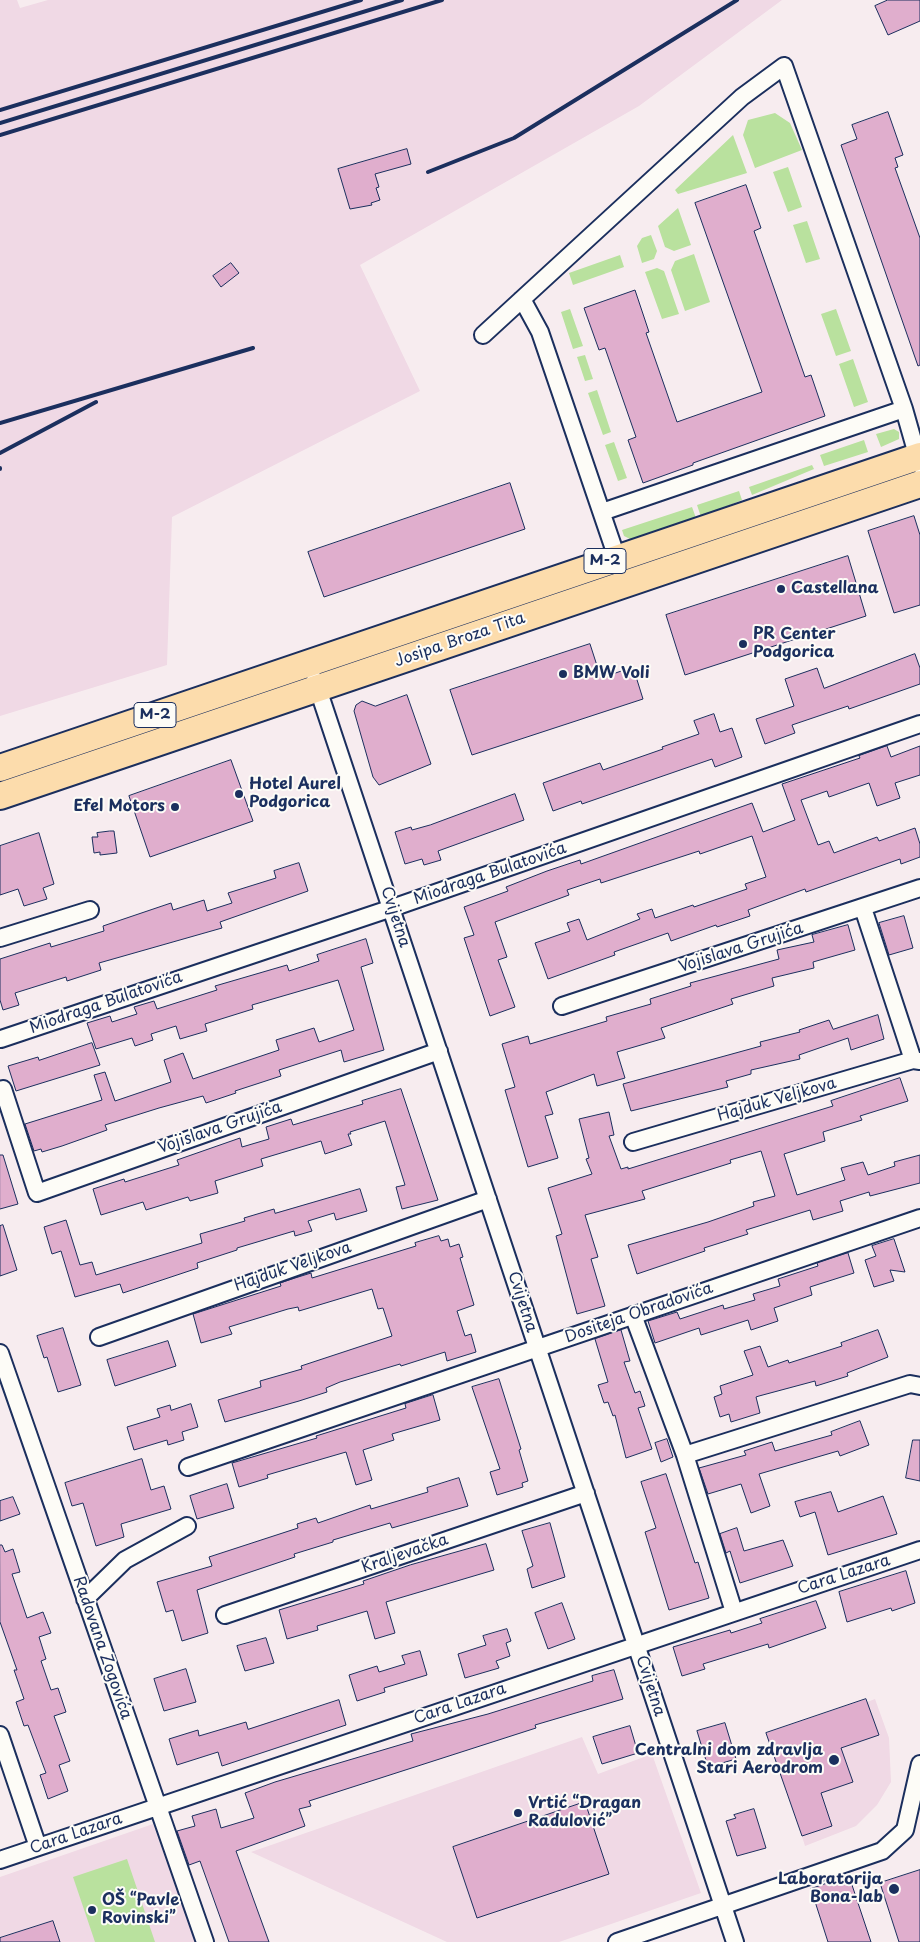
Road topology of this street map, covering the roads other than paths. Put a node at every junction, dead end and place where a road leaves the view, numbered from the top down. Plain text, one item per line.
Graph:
1 (522, 299) junction
2 (483, 335) dead end
3 (904, 409) junction
4 (919, 459) edge
5 (920, 484) edge
6 (602, 512) junction
7 (617, 558) junction
8 (309, 662) junction
9 (318, 688) junction
10 (920, 724) edge
11 (0, 768) edge
12 (0, 796) edge
13 (920, 888) edge
14 (392, 908) junction
15 (863, 908) junction
16 (90, 910) dead end
17 (0, 938) edge
18 (562, 1006) dead end
19 (1, 1039) edge
20 (439, 1051) junction
21 (917, 1060) edge
22 (4, 1090) dead end
23 (633, 1142) dead end
24 (488, 1199) junction
25 (920, 1218) edge
26 (633, 1315) junction
27 (99, 1337) dead end
28 (538, 1348) junction
29 (0, 1353) edge
30 (920, 1386) edge
31 (685, 1455) junction
32 (188, 1467) dead end
33 (586, 1493) junction
34 (187, 1526) dead end
35 (920, 1550) edge
36 (85, 1599) junction
37 (734, 1612) junction
38 (225, 1615) dead end
39 (636, 1644) junction
40 (0, 1735) edge
41 (920, 1764) edge
42 (157, 1807) junction
43 (38, 1847) junction
44 (0, 1860) edge
45 (722, 1905) junction
46 (205, 1942) edge
47 (617, 1942) edge
48 (735, 1942) edge

1 - 2 street
1 - 3 street
1 - 6 street
3 - 4 street
3 - 6 street
4 - 7 main road, Josipa Broza Tita / M-2
5 - 9 main road, Josipa Broza Tita / M-2
6 - 7 street
7 - 8 main road, Josipa Broza Tita / M-2
8 - 9 street, Cvijetna
8 - 11 main road, Josipa Broza Tita / M-2
9 - 12 main road, Josipa Broza Tita / M-2
9 - 14 street, Cvijetna
10 - 14 street, Miodraga Bulatovića
13 - 15 street, Vojislava Grujića
14 - 19 street, Miodraga Bulatovića
14 - 20 street, Cvijetna
15 - 18 street, Vojislava Grujića
15 - 21 street
16 - 17 street
20 - 22 street, Vojislava Grujića
20 - 24 street, Cvijetna
21 - 23 street, Hajduk Veljkova
24 - 27 street, Hajduk Veljkova
24 - 28 street, Cvijetna
25 - 26 street, Dositeja Obradovića
26 - 28 street, Dositeja Obradovića
26 - 31 street
28 - 32 street, Dositeja Obradovića
28 - 33 street, Cvijetna
29 - 36 street, Radovana Zogovića
30 - 31 street
31 - 37 street
33 - 38 street, Kraljevačka
33 - 39 street, Cvijetna
34 - 36 street
35 - 37 street, Cara Lazara
36 - 42 street, Radovana Zogovića
37 - 39 street, Cara Lazara
39 - 42 street, Cara Lazara
39 - 45 street, Cvijetna
40 - 43 street
41 - 45 street
42 - 43 street, Cara Lazara
42 - 46 street, Radovana Zogovića
43 - 44 street, Cara Lazara
45 - 47 street
45 - 48 street, Cvijetna

